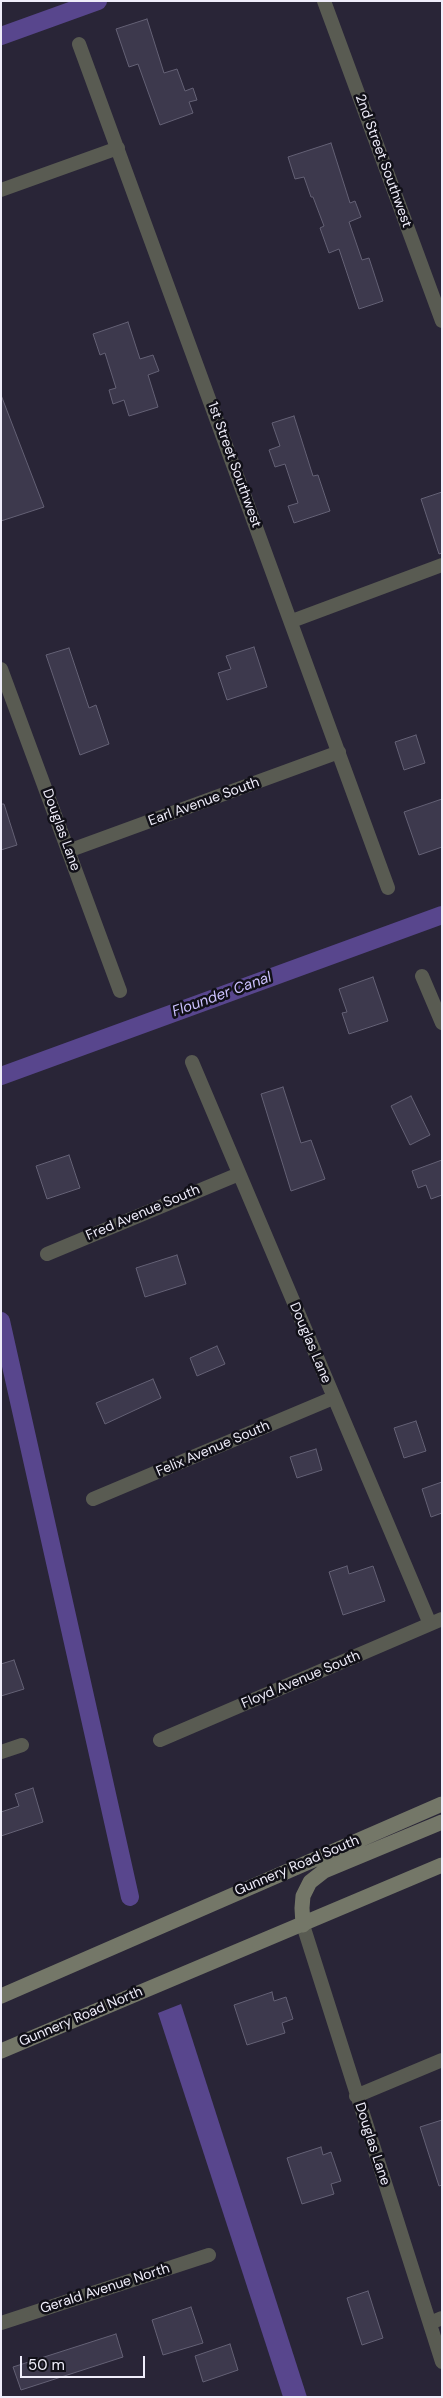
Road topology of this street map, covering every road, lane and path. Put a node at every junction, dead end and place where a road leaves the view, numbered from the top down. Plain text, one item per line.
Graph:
1 (324, 1) edge
2 (79, 44) dead end
3 (118, 148) junction
4 (1, 190) edge
5 (442, 321) edge
6 (442, 565) edge
7 (292, 621) junction
8 (1, 669) edge
9 (339, 752) junction
10 (68, 851) junction
11 (388, 888) dead end
12 (422, 976) dead end
13 (120, 991) dead end
14 (442, 1023) edge
15 (192, 1062) dead end
16 (239, 1174) junction
17 (46, 1254) dead end
18 (334, 1398) junction
19 (93, 1500) dead end
20 (436, 1622) edge
21 (160, 1740) dead end
22 (22, 1745) dead end
23 (1, 1752) edge
24 (442, 1804) edge
25 (442, 1822) edge
26 (441, 1865) edge
27 (303, 1925) junction
28 (7, 1993) edge
29 (1, 2001) edge
30 (1, 2051) edge
31 (442, 2060) edge
32 (356, 2096) junction
33 (209, 2255) dead end
34 (436, 2321) edge
35 (1, 2323) edge
36 (442, 2362) edge

1 - 5 street, 2nd Street Southwest
2 - 3 street, 1st Street Southwest
3 - 4 street
3 - 7 street, 1st Street Southwest
6 - 7 street
7 - 9 street, 1st Street Southwest
8 - 10 street, Douglas Lane
9 - 10 street, Earl Avenue South
9 - 11 street, 1st Street Southwest
10 - 13 street, Douglas Lane
12 - 14 street
15 - 16 street, Douglas Lane
16 - 17 street, Fred Avenue South
16 - 18 street, Douglas Lane
18 - 19 street, Felix Avenue South
18 - 20 street, Douglas Lane
20 - 21 street, Floyd Avenue South
22 - 23 street
24 - 28 main road, Gunnery Road South
25 - 27 main road
26 - 27 main road
27 - 30 main road, Gunnery Road North
27 - 32 street, Douglas Lane
28 - 29 main road
31 - 32 street
32 - 34 street, Douglas Lane
33 - 35 street, Gerald Avenue North
34 - 36 street, Douglas Lane

